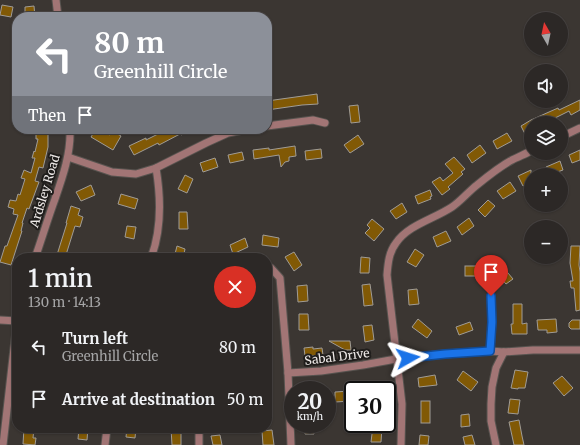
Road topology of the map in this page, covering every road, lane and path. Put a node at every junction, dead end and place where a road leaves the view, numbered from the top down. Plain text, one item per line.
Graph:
1 (56, 0) edge
2 (57, 12) edge
3 (325, 122) dead end
4 (272, 125) edge
5 (580, 128) edge
6 (70, 134) edge
7 (226, 134) edge
8 (568, 134) edge
9 (524, 154) edge
10 (68, 157) junction
11 (156, 168) junction
12 (37, 253) edge
13 (153, 253) edge
14 (272, 269) edge
15 (491, 296) dead end
16 (0, 320) edge
17 (12, 321) edge
18 (580, 350) edge
19 (490, 351) junction
20 (504, 352) junction
21 (396, 359) junction
22 (12, 365) edge
23 (288, 373) junction
24 (106, 433) edge
25 (200, 433) edge
26 (3, 445) edge
27 (105, 445) edge
28 (199, 445) edge
29 (291, 445) edge
30 (401, 445) edge
31 (496, 445) edge

1 - 2 street
3 - 4 street
5 - 8 street
6 - 10 street, Ardsley Road
7 - 11 street
9 - 21 street
10 - 11 street
10 - 12 street, Ardsley Road
11 - 13 street
14 - 23 street
15 - 19 street
16 - 17 street
18 - 20 street, Sabal Drive
19 - 20 street, Sabal Drive
19 - 21 street, Sabal Drive
20 - 31 street
21 - 23 street, Sabal Drive
21 - 30 street
22 - 26 street
23 - 29 street
24 - 27 street
25 - 28 street

